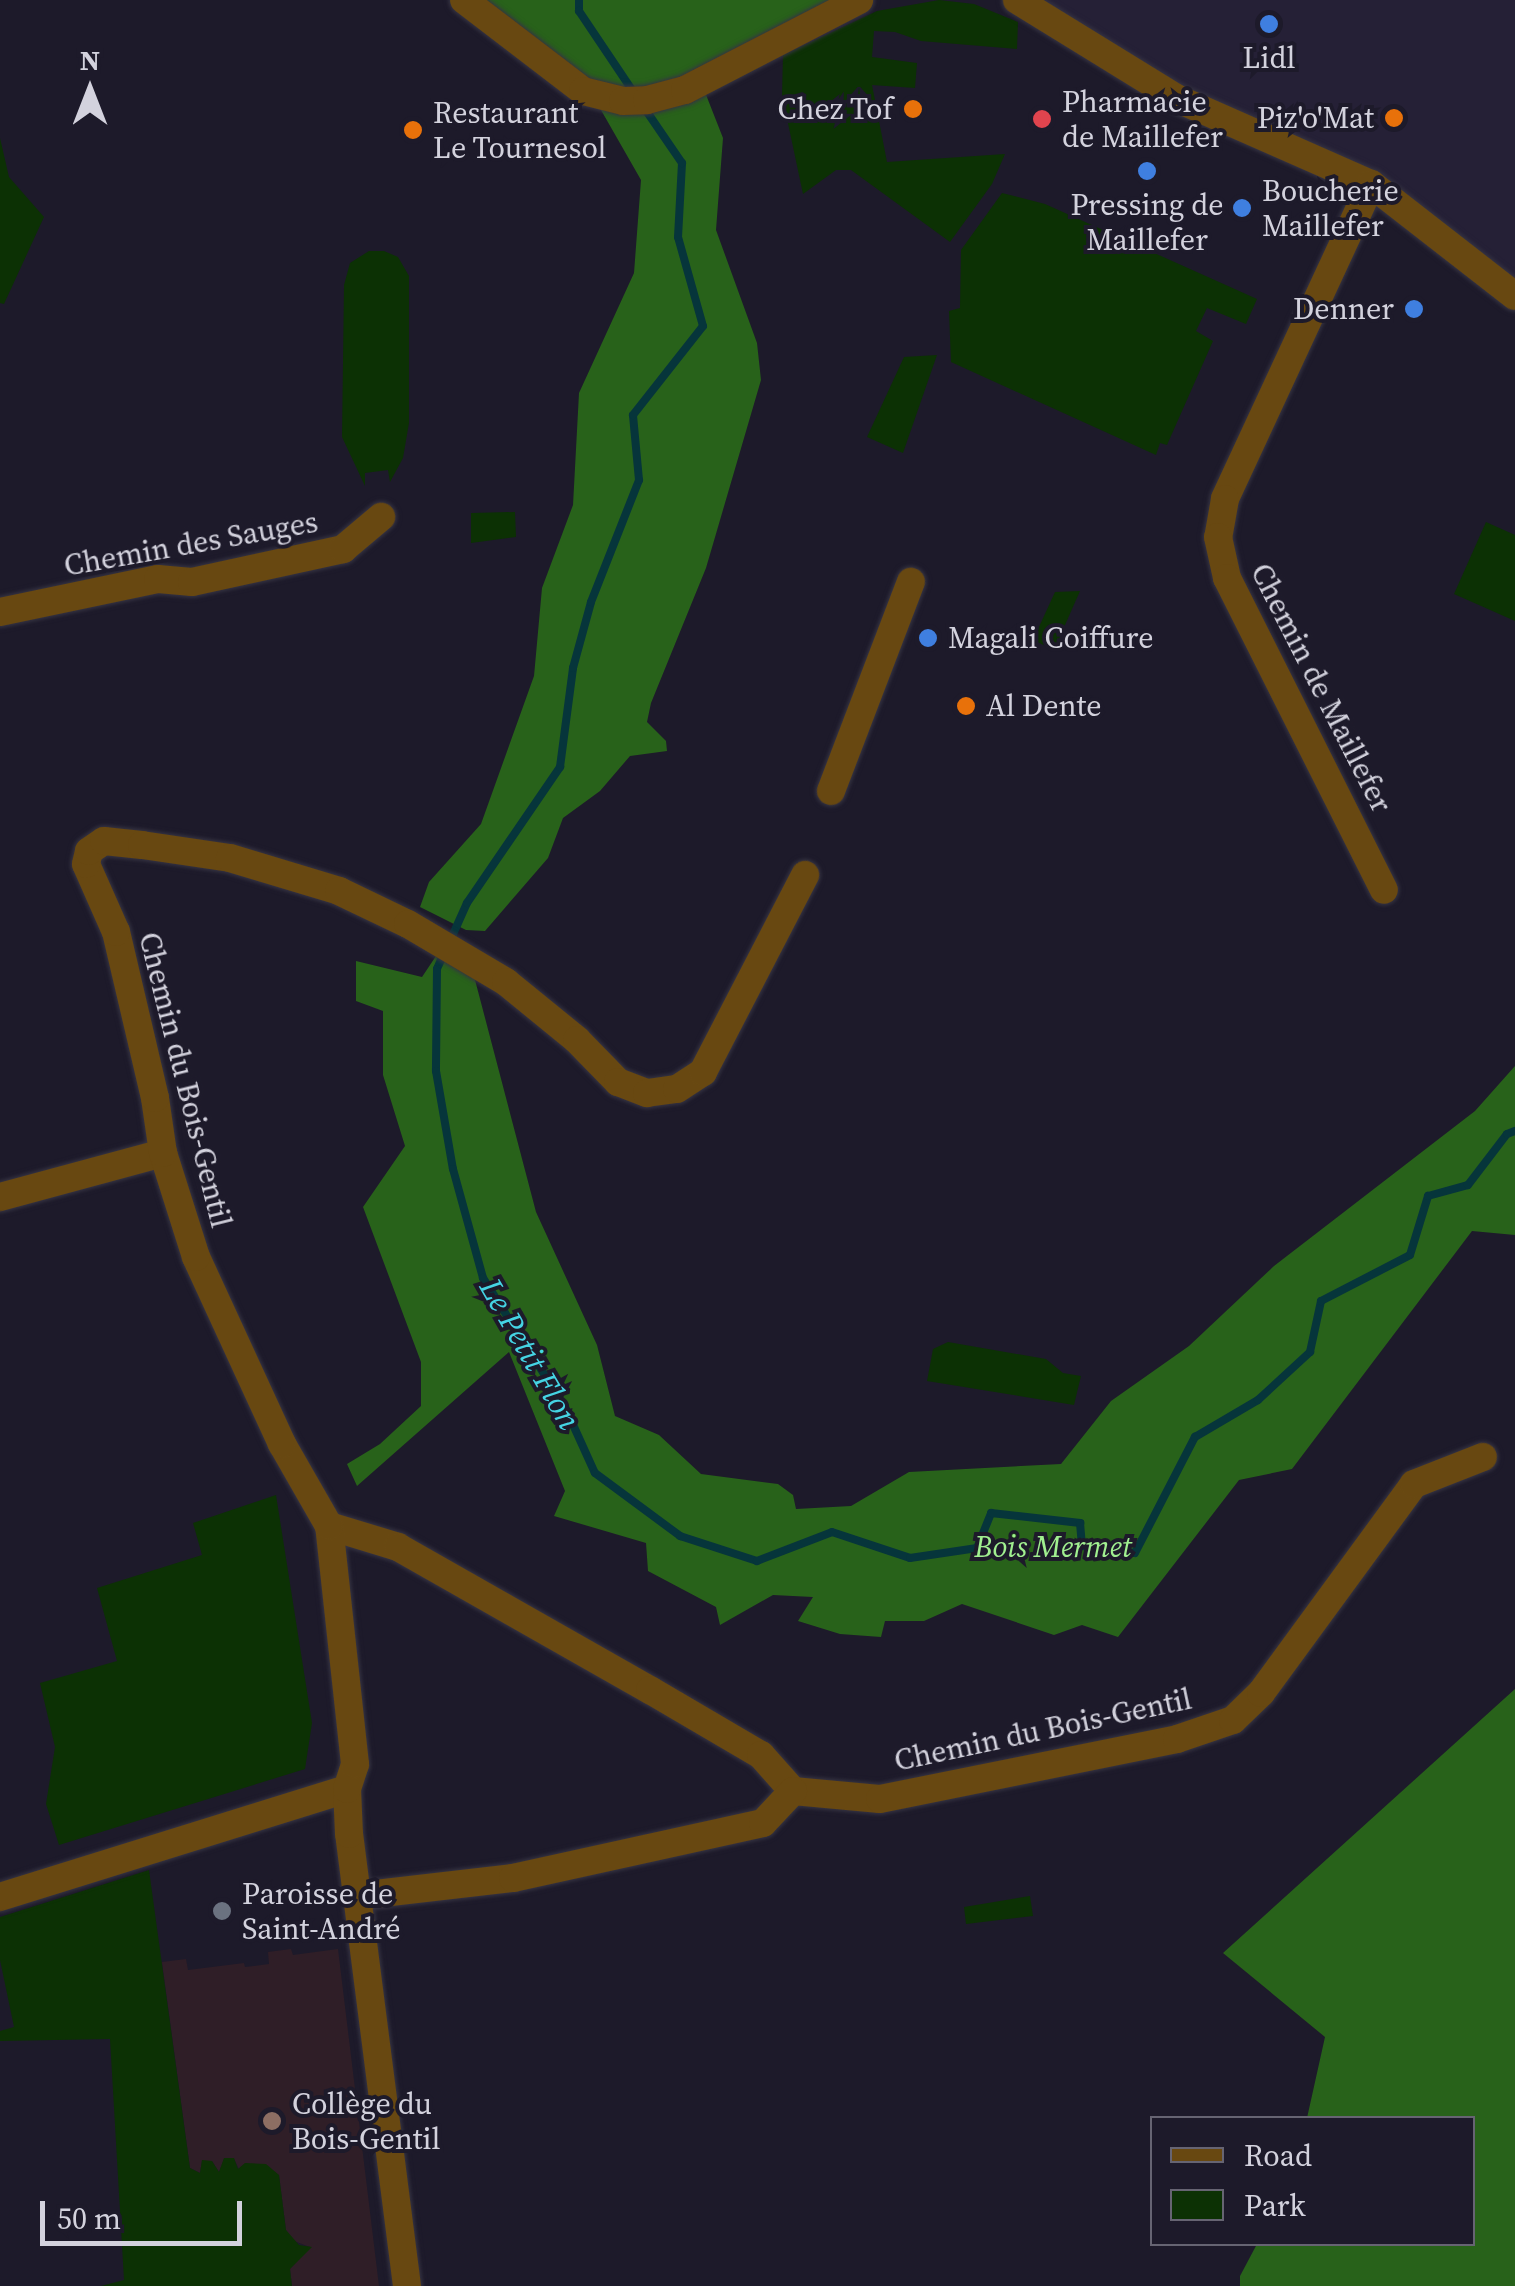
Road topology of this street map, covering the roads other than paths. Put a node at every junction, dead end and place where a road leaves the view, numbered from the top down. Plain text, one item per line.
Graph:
1 (464, 0) edge
2 (859, 0) edge
3 (1017, 0) edge
4 (1371, 184) junction
5 (1515, 296) edge
6 (381, 517) dead end
7 (911, 582) dead end
8 (0, 612) edge
9 (831, 791) dead end
10 (805, 875) dead end
11 (1384, 890) dead end
12 (163, 1153) junction
13 (0, 1197) edge
14 (1483, 1457) dead end
15 (328, 1526) junction
16 (347, 1788) junction
17 (794, 1791) junction
18 (0, 1896) edge
19 (357, 1896) junction
20 (407, 2286) edge

1 - 2 street
3 - 4 street
4 - 5 street
4 - 11 street, Chemin de Maillefer
6 - 8 street, Chemin des Sauges
7 - 9 street
10 - 12 street, Chemin du Bois-Gentil
12 - 13 street
12 - 15 street, Chemin du Bois-Gentil
14 - 17 street, Chemin du Bois-Gentil
15 - 16 street, Chemin du Bois-Gentil
15 - 17 street
16 - 18 street
16 - 19 street, Chemin du Bois-Gentil
17 - 19 street
19 - 20 street, Chemin du Bois-Gentil

